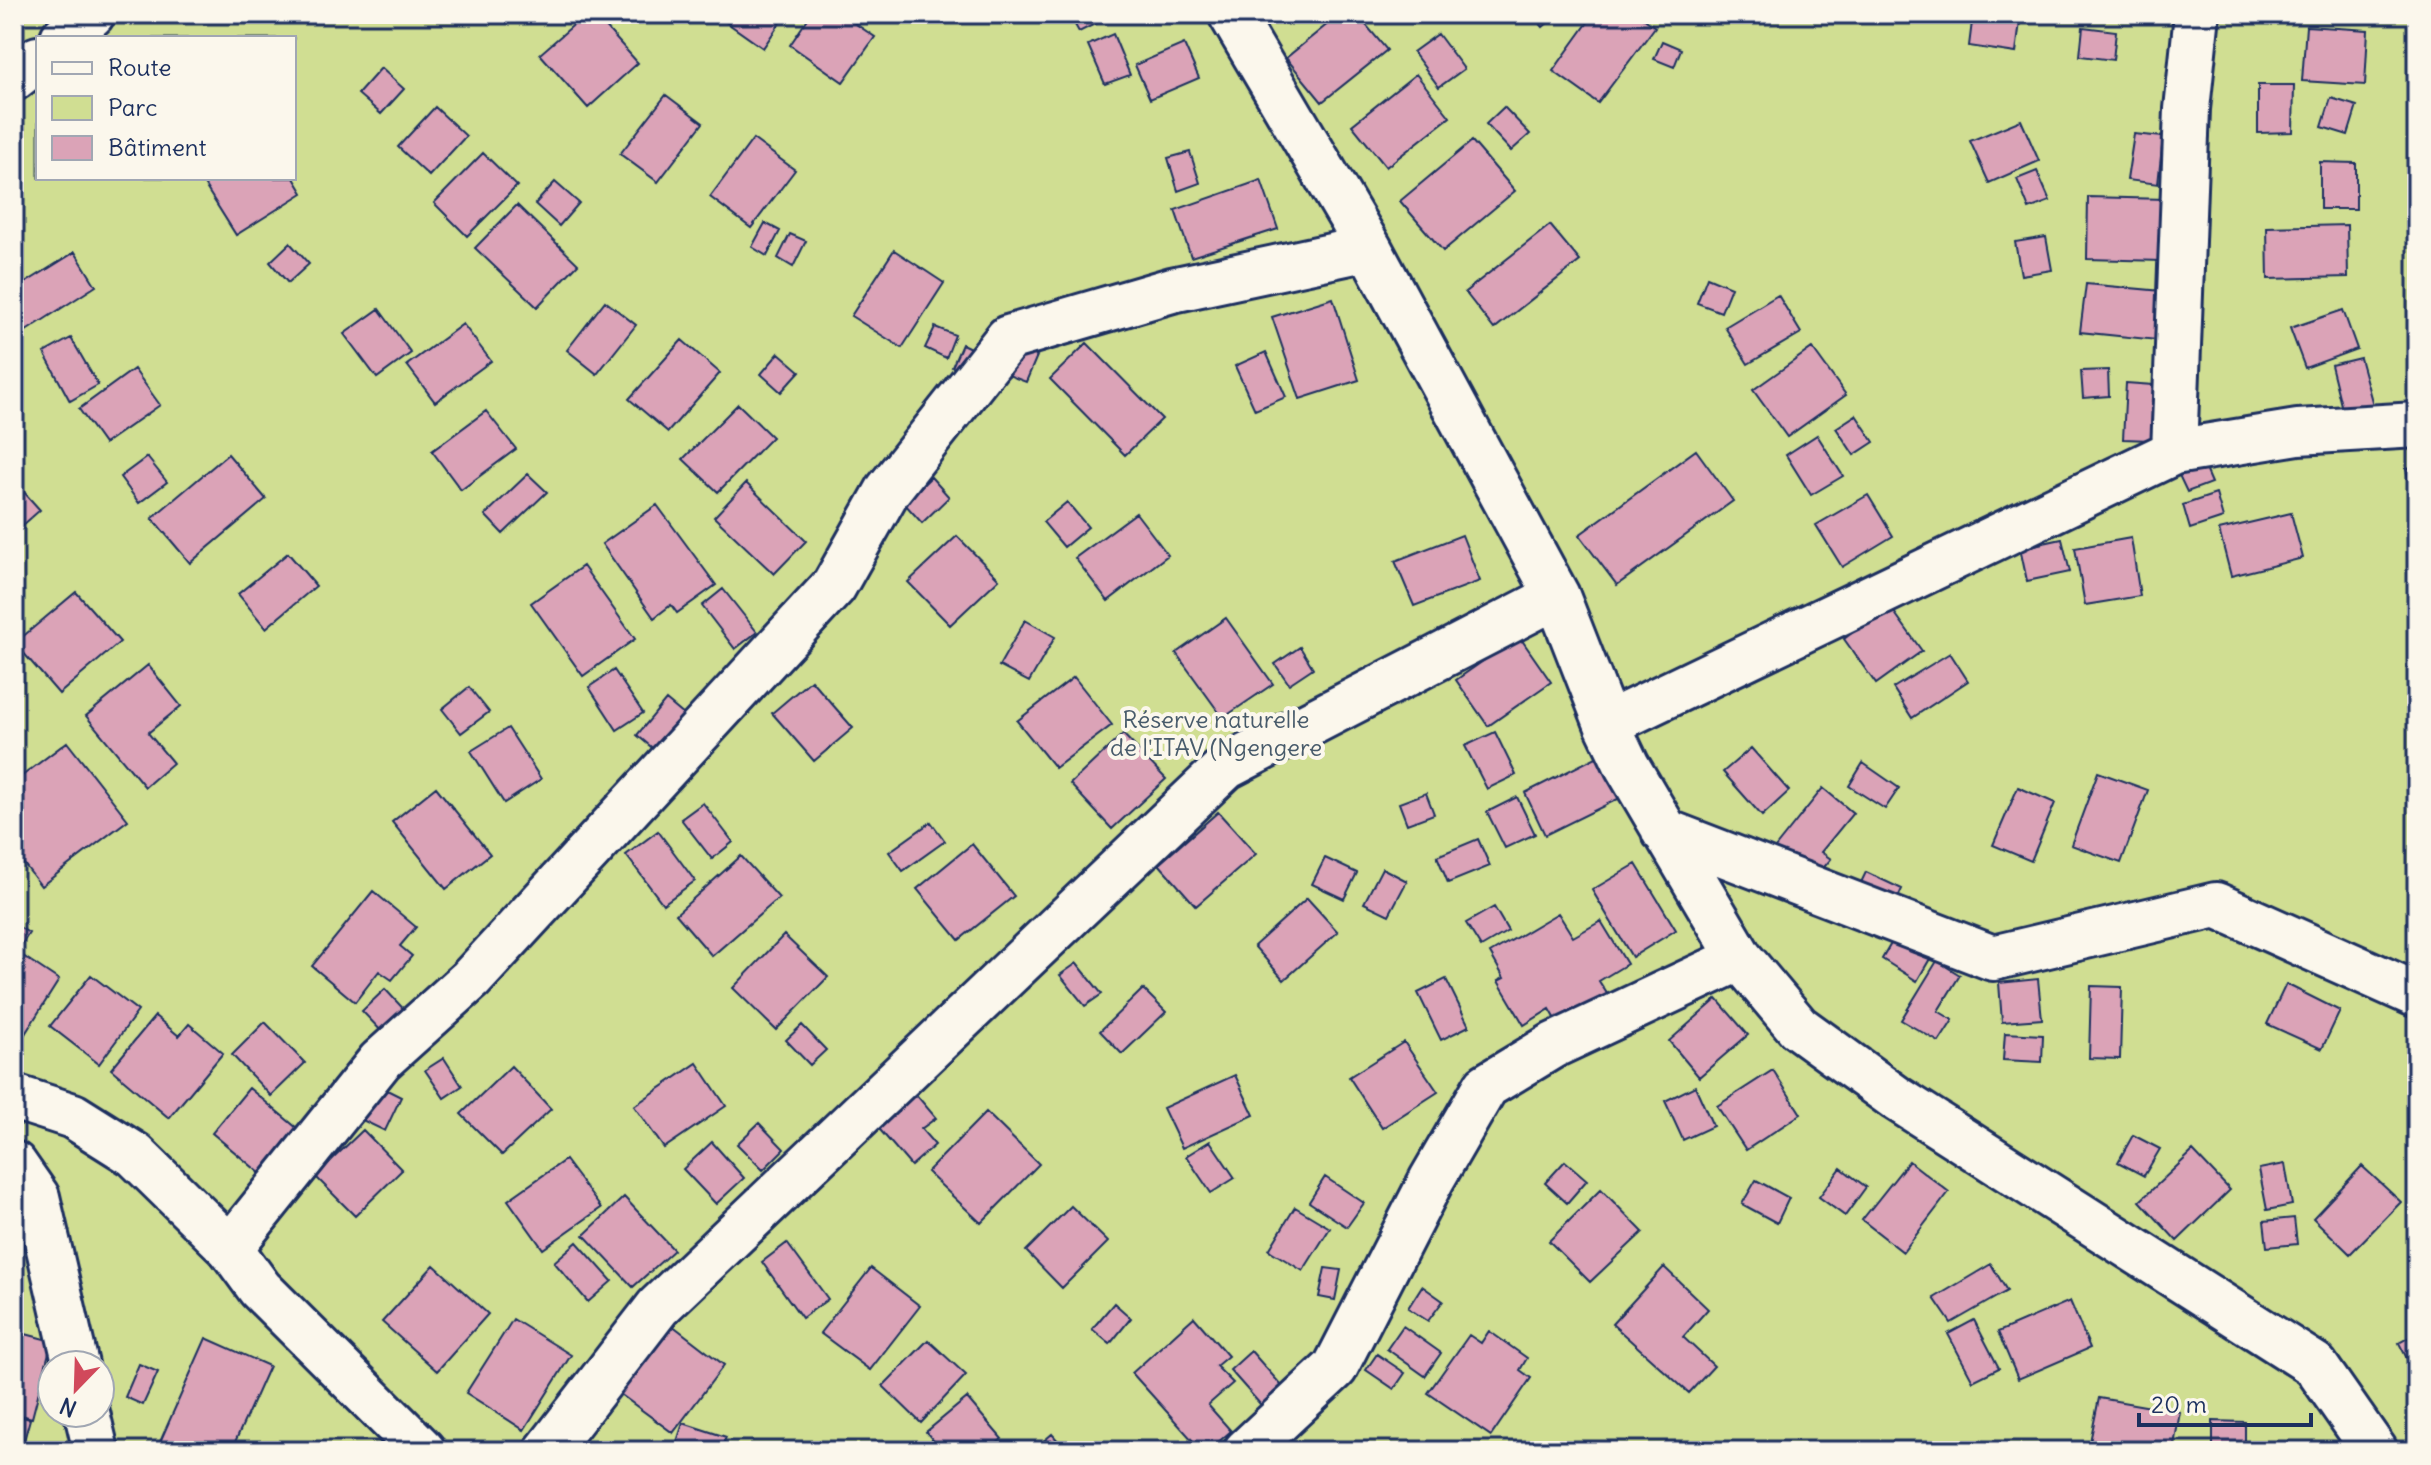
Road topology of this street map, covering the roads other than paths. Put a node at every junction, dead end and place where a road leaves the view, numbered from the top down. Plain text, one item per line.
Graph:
1 (92, 14) edge
2 (1231, 14) edge
3 (2197, 14) edge
4 (65, 36) edge
5 (36, 61) edge
6 (14, 78) edge
7 (1369, 248) junction
8 (2417, 425) edge
9 (2174, 452) junction
10 (1557, 596) junction
11 (1607, 724) junction
12 (1664, 831) junction
13 (1740, 958) junction
14 (2417, 995) edge
15 (14, 1097) edge
16 (14, 1164) edge
17 (230, 1248) junction
18 (72, 1349) edge
19 (91, 1429) edge
20 (96, 1451) edge
21 (423, 1451) edge
22 (547, 1451) edge
23 (1246, 1451) edge
24 (2375, 1451) edge

1 - 4 street
2 - 7 street
3 - 9 street
5 - 6 street
7 - 10 street
7 - 17 street
8 - 9 street
9 - 11 street
10 - 11 street
10 - 22 street
11 - 12 street
12 - 13 street
12 - 14 street
13 - 23 street
13 - 24 street
15 - 17 street
16 - 18 street
17 - 21 street
19 - 20 street

